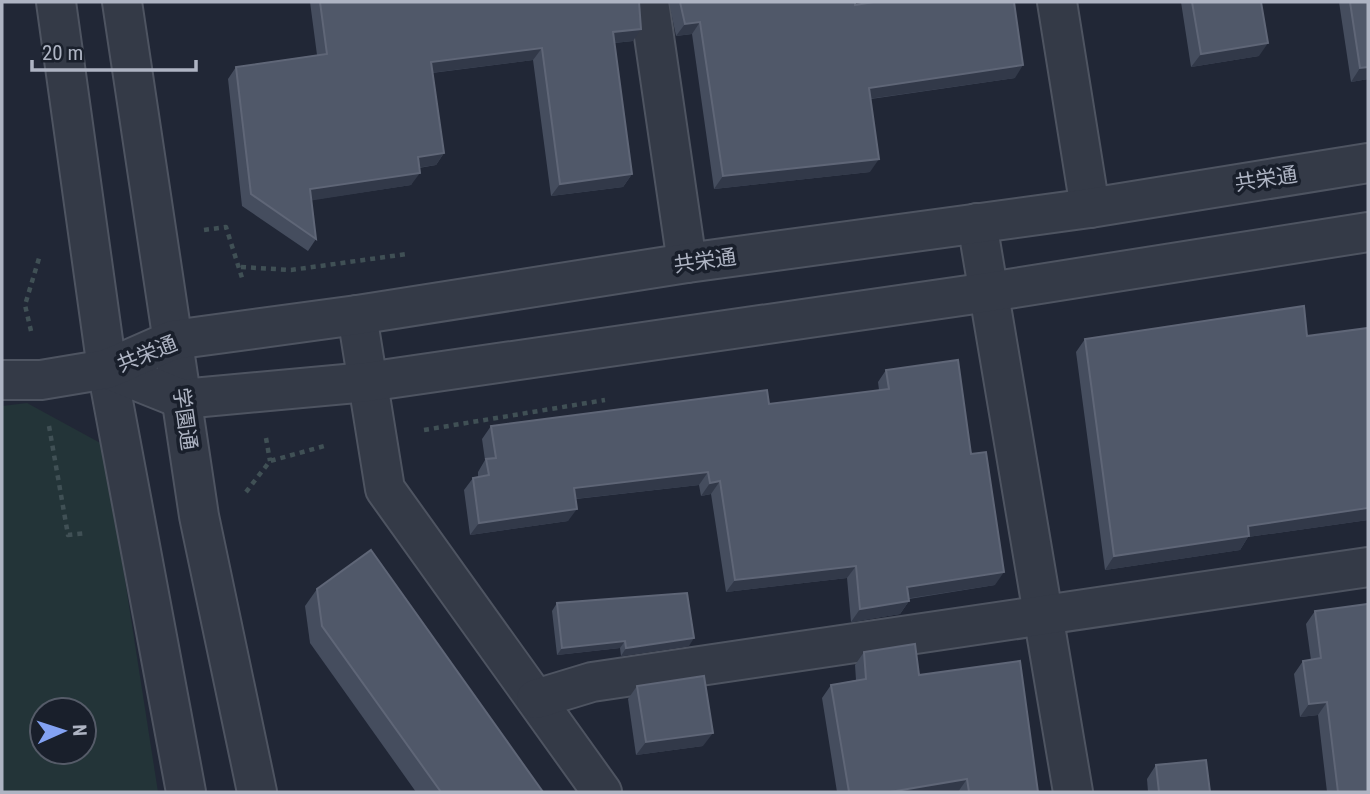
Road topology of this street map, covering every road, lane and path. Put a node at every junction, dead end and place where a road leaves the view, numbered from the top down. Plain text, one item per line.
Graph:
1 (56, 2) edge
2 (122, 2) edge
3 (649, 2) edge
4 (1057, 2) edge
5 (1368, 163) edge
6 (1090, 208) junction
7 (977, 223) junction
8 (1368, 232) edge
9 (687, 263) junction
10 (989, 292) junction
11 (357, 315) junction
12 (173, 340) junction
13 (107, 369) junction
14 (2, 380) edge
15 (367, 382) junction
16 (182, 399) junction
17 (1368, 567) edge
18 (1045, 613) junction
19 (536, 699) junction
20 (186, 792) edge
21 (257, 792) edge
22 (602, 792) edge
23 (1073, 792) edge

1 - 13 street
2 - 12 street, 学園通
3 - 9 street
4 - 6 street
5 - 6 street, 共栄通
6 - 7 street, 共栄通
7 - 9 street, 共栄通
7 - 10 street
8 - 10 street, 共栄通
9 - 11 street, 共栄通
10 - 15 street, 共栄通
10 - 18 street
11 - 12 street, 共栄通
11 - 15 street
12 - 13 street, 共栄通
12 - 16 street, 学園通
13 - 14 street
13 - 16 street, 共栄通
13 - 20 street
15 - 16 street, 共栄通
15 - 19 street
16 - 21 street, 学園通
17 - 18 street
18 - 19 street
18 - 23 street
19 - 22 street

